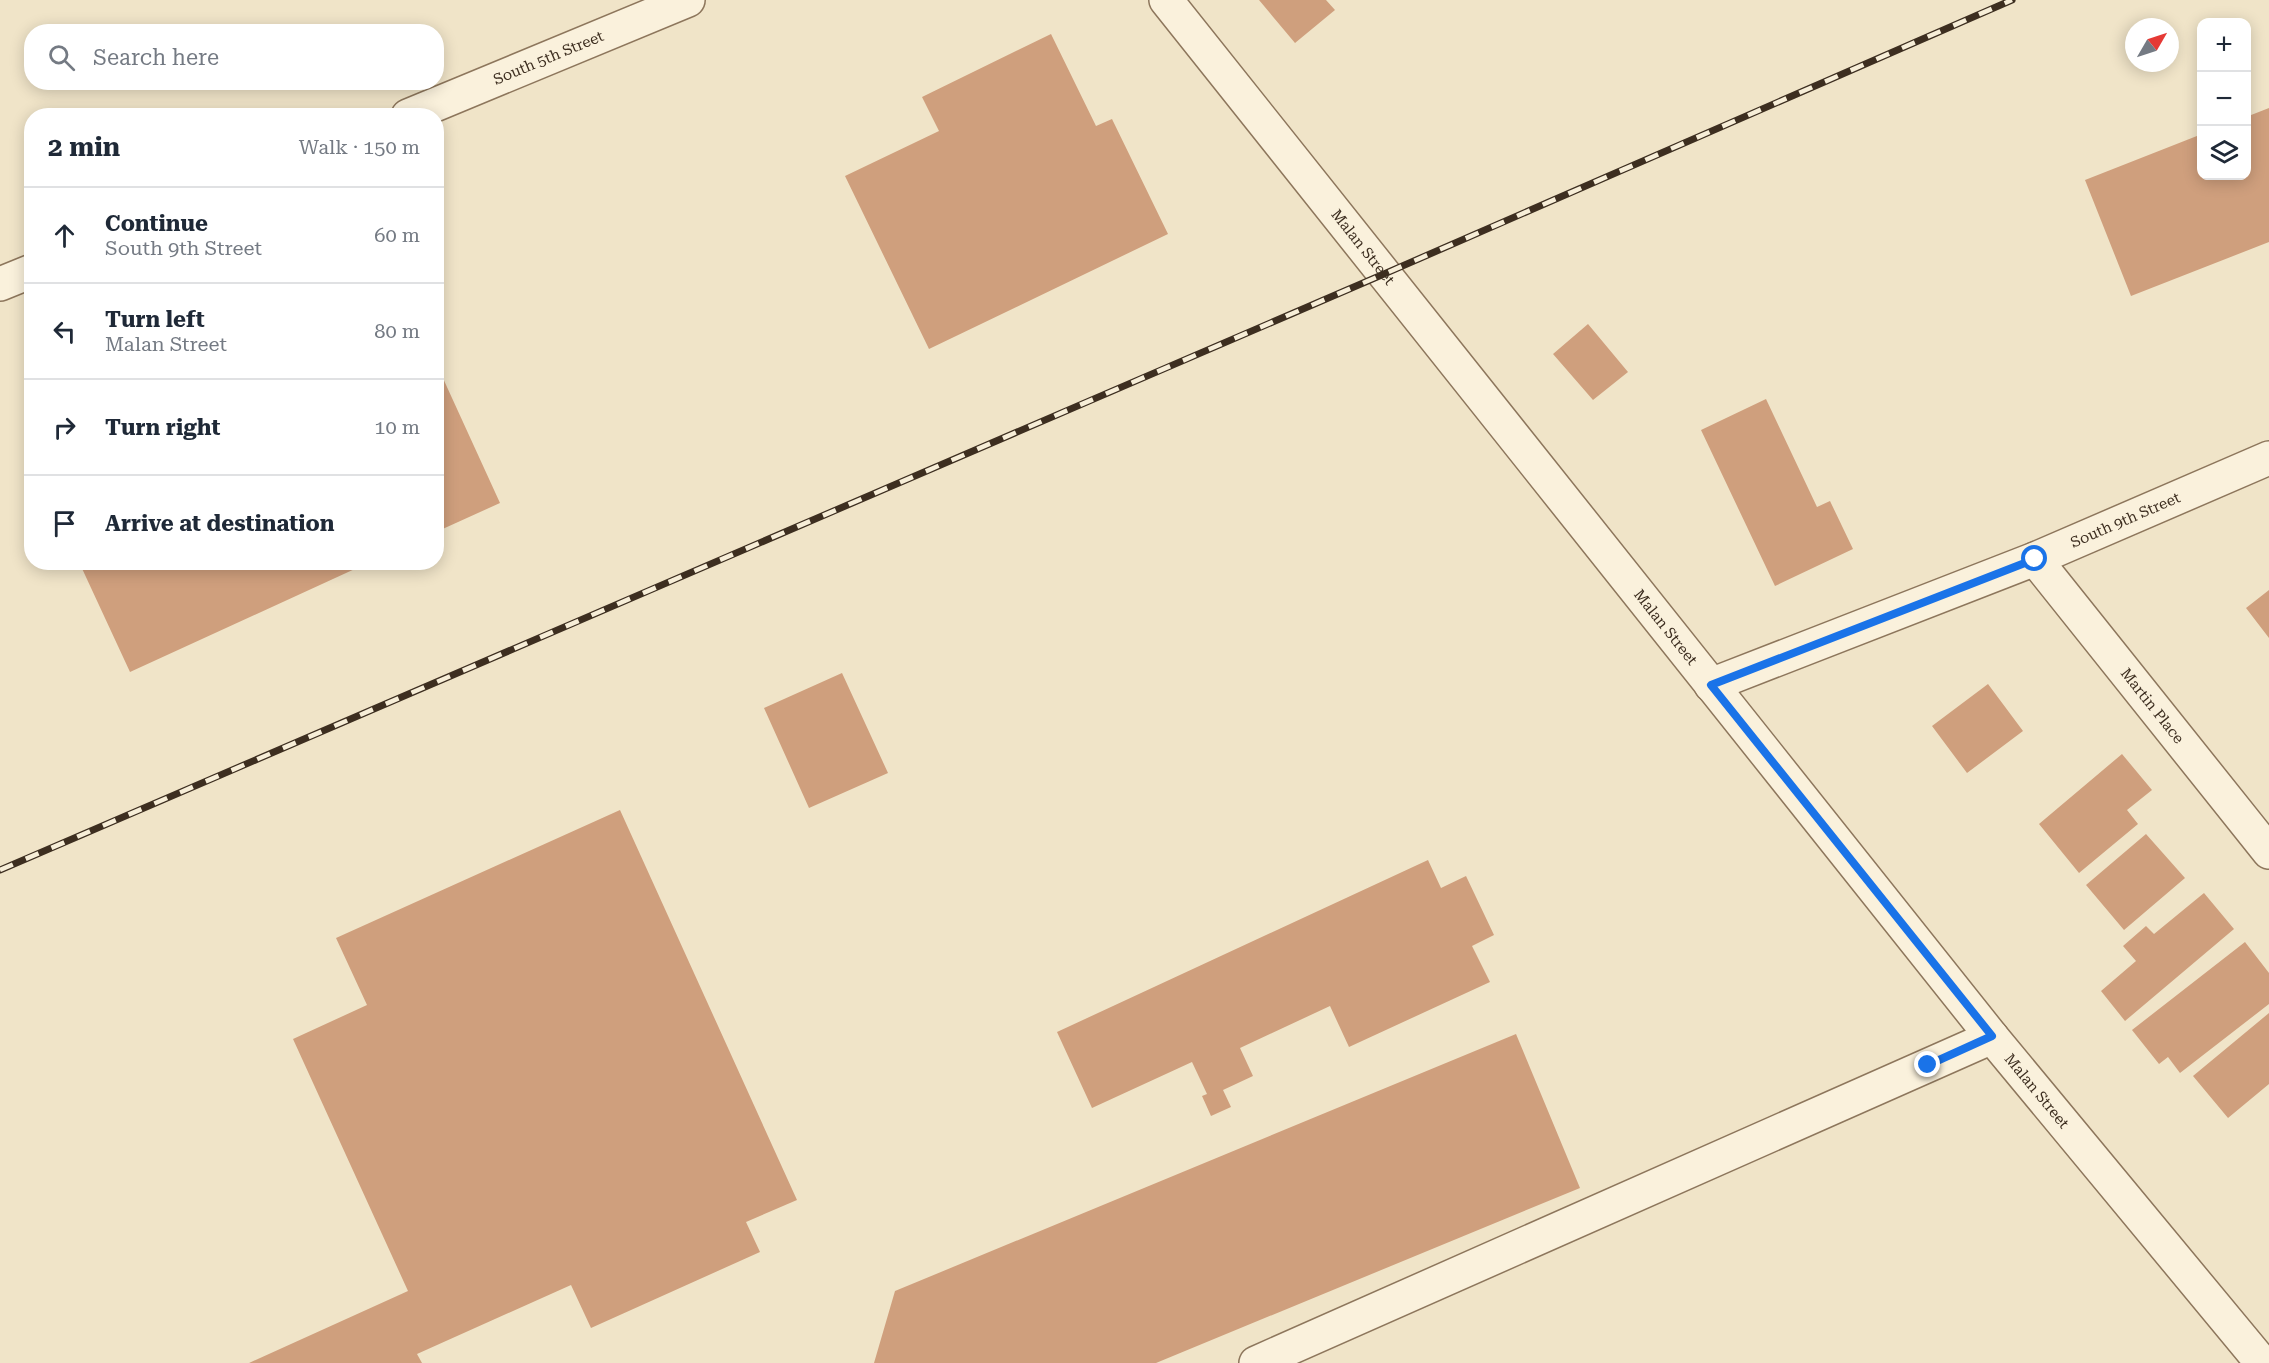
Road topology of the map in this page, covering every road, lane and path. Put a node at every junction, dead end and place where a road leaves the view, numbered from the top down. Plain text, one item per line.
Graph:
1 (688, 0) edge
2 (1166, 0) edge
3 (427, 108) edge
4 (24, 274) edge
5 (0, 284) edge
6 (2269, 458) edge
7 (2035, 559) junction
8 (1711, 685) junction
9 (2269, 852) edge
10 (1992, 1036) junction
11 (1256, 1363) edge
12 (2262, 1363) edge

1 - 3 street, South 5th Street
2 - 8 street, Malan Street
4 - 5 street
6 - 7 street, South 9th Street
7 - 8 street, South 9th Street
7 - 9 street, Martin Place
8 - 10 street, Malan Street
10 - 11 street
10 - 12 street, Malan Street

